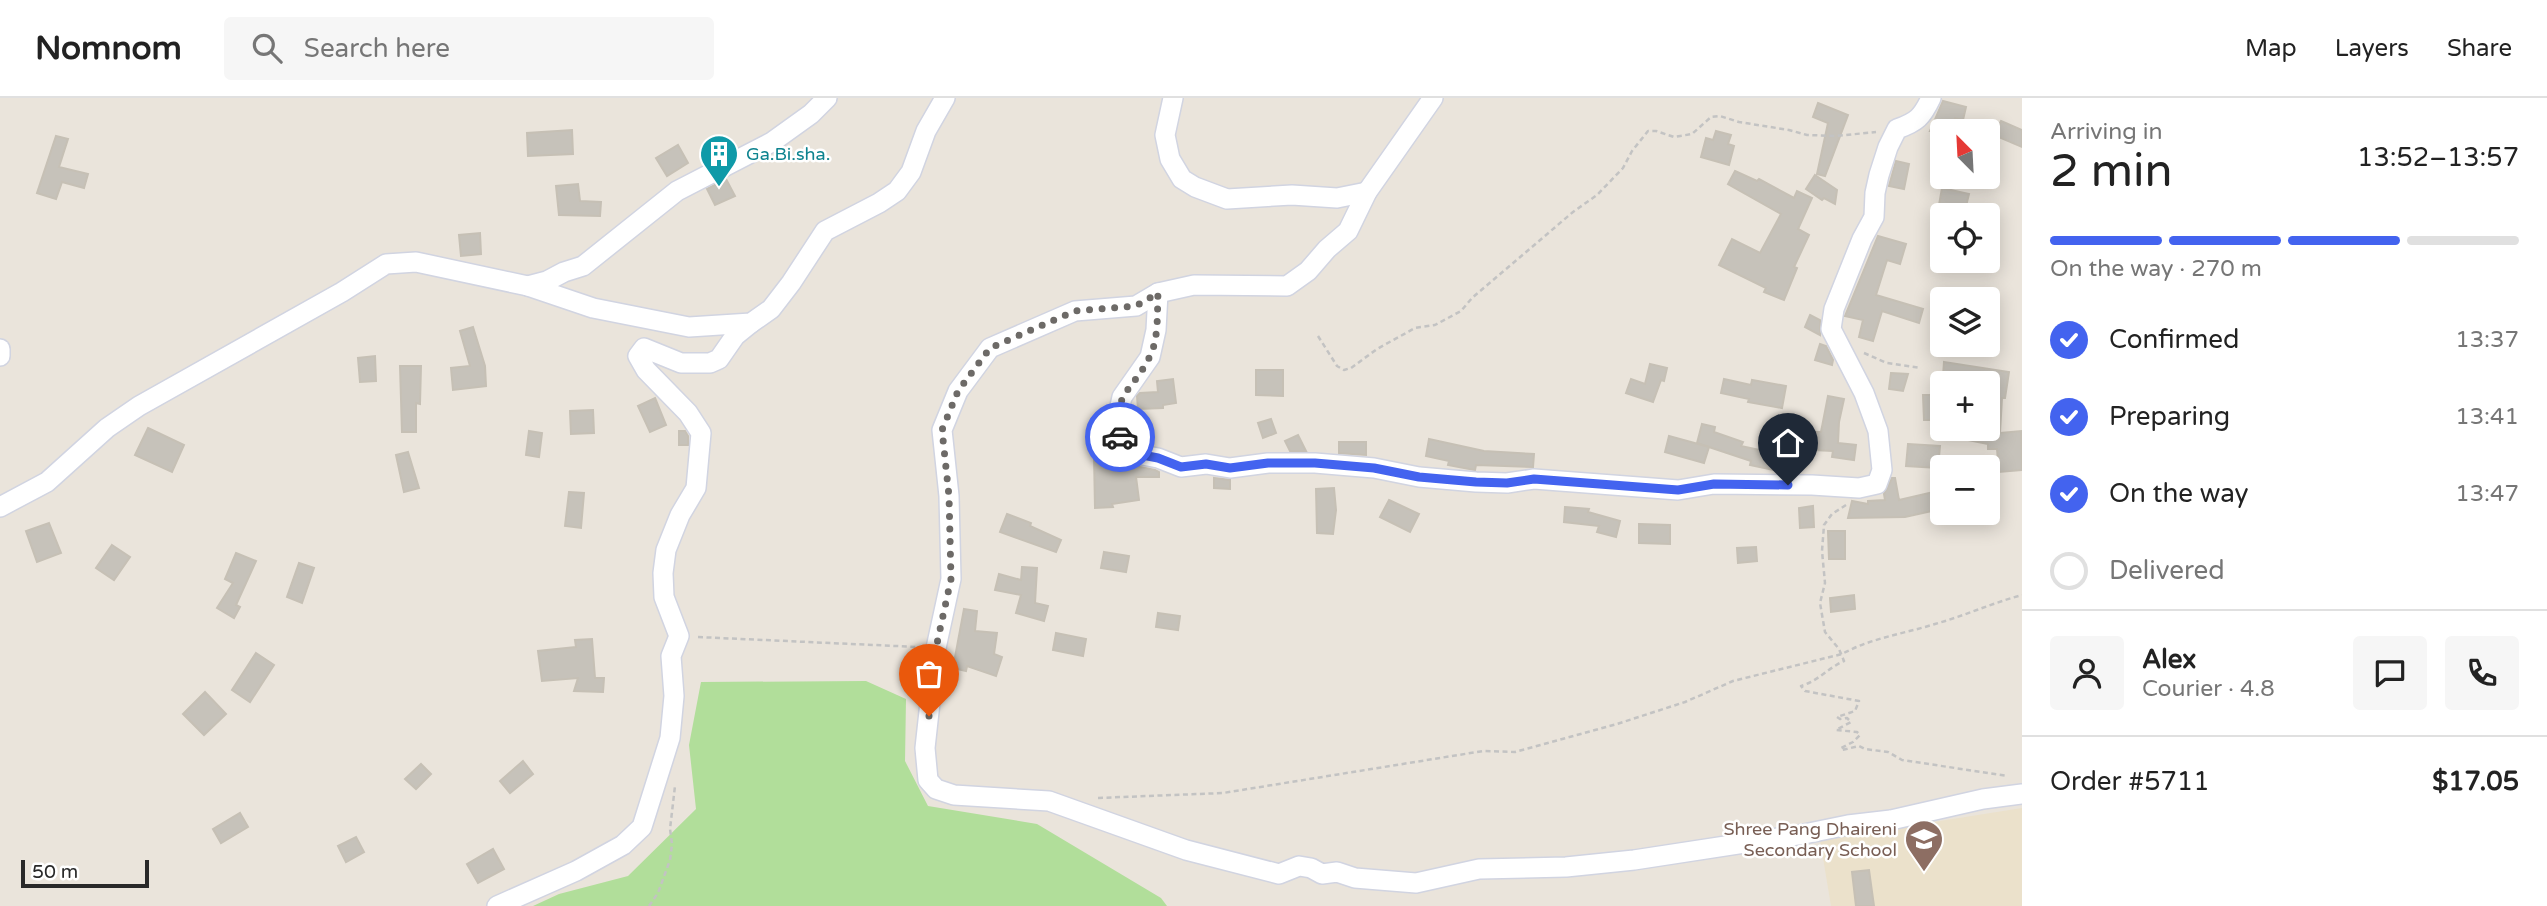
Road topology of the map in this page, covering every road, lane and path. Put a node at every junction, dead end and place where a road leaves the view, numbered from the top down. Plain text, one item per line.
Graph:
1 (827, 98) edge
2 (944, 98) edge
3 (1173, 98) edge
4 (1433, 98) edge
5 (1931, 98) edge
6 (1897, 129) junction
7 (1367, 192) junction
8 (528, 286) junction
9 (1158, 293) junction
10 (751, 323) junction
11 (1318, 336) dead end
12 (1837, 343) junction
13 (0, 349) edge
14 (0, 356) edge
15 (1921, 368) dead end
16 (1859, 488) junction
17 (0, 507) edge
18 (2022, 595) edge
19 (679, 636) junction
20 (936, 648) junction
21 (1842, 654) junction
22 (676, 776) dead end
23 (2019, 786) edge
24 (1089, 798) dead end
25 (497, 906) edge
26 (649, 906) edge

1 - 8 street
2 - 10 street
3 - 7 street
4 - 7 street
5 - 6 street
6 - 11 path
6 - 12 street
7 - 9 street
8 - 10 street
8 - 17 street
9 - 16 street
9 - 20 street
10 - 19 street
12 - 15 path
12 - 16 street
13 - 14 street
16 - 21 path
18 - 21 path
19 - 20 path
19 - 25 street
20 - 23 street
21 - 23 path
21 - 24 path
22 - 26 path

